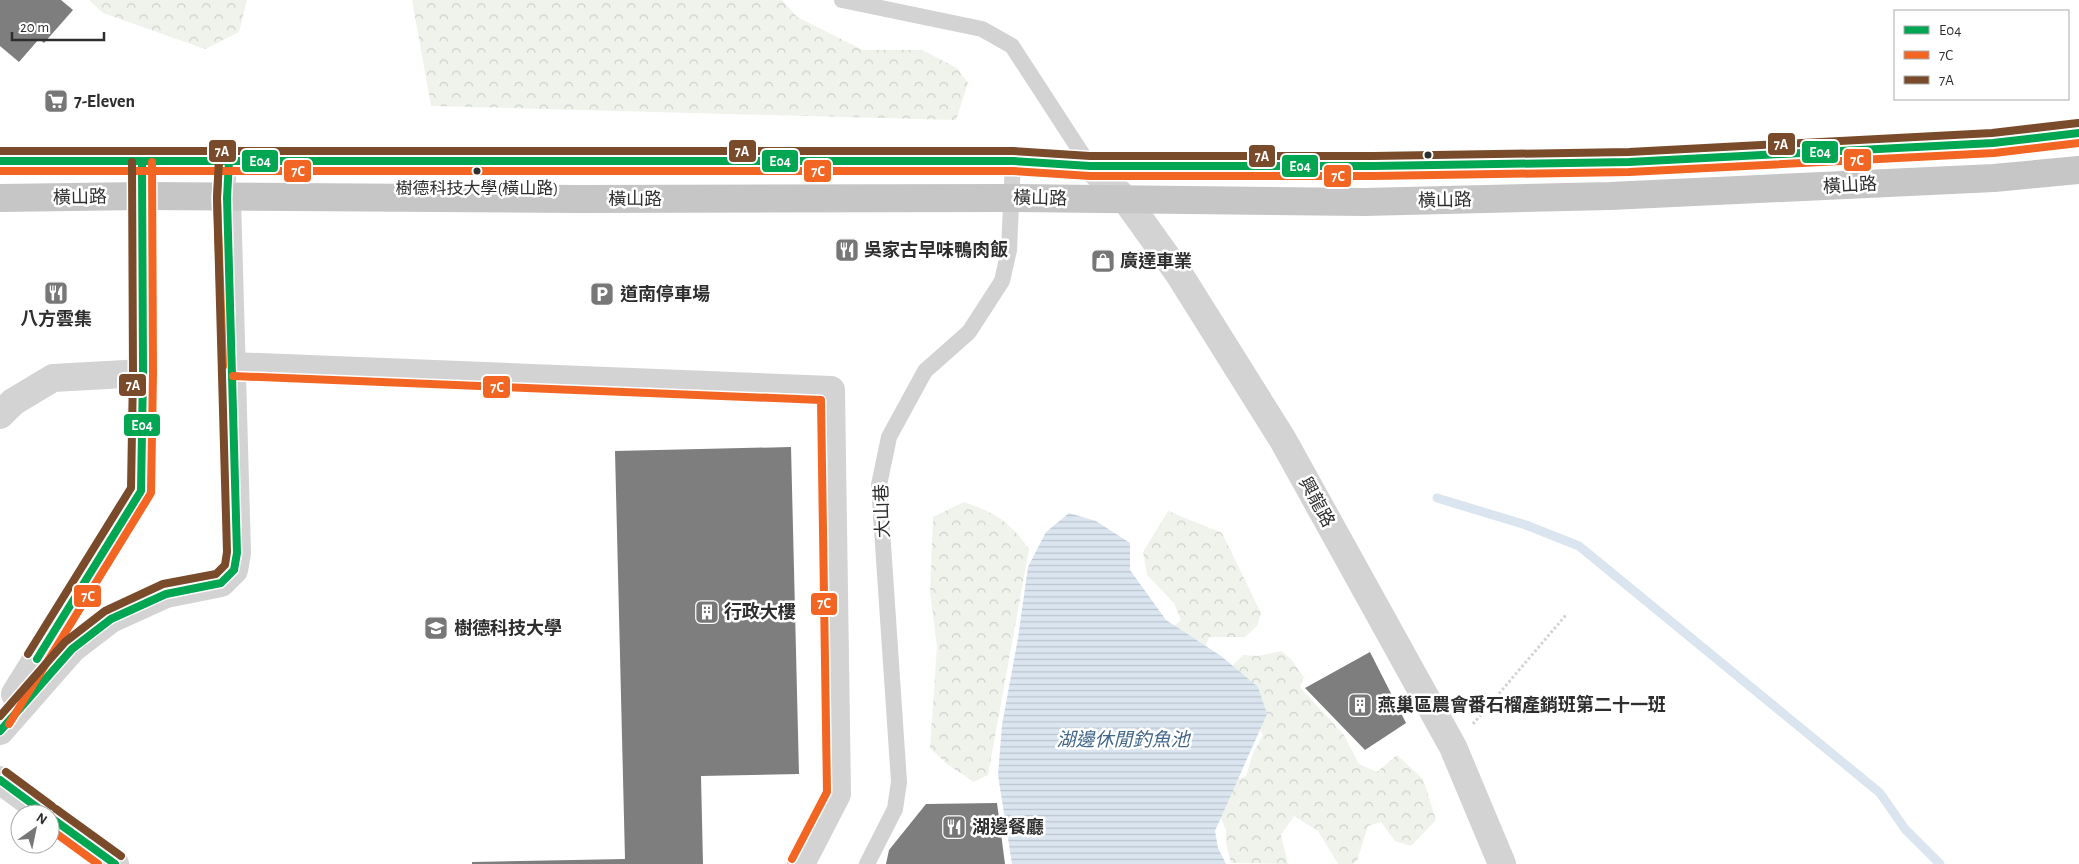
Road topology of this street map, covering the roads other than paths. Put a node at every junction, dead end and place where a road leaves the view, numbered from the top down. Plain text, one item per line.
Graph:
1 (842, 0) edge
2 (2079, 133) edge
3 (0, 161) edge
4 (229, 161) junction
5 (1013, 161) junction
6 (142, 162) junction
7 (1090, 166) junction
8 (2079, 170) edge
9 (143, 196) junction
10 (0, 198) edge
11 (227, 198) junction
12 (1013, 198) junction
13 (1126, 200) junction
14 (233, 366) junction
15 (143, 373) junction
16 (0, 415) edge
17 (0, 719) edge
18 (0, 731) edge
19 (0, 780) edge
20 (32, 804) edge
21 (60, 824) edge
22 (114, 864) edge
23 (800, 864) edge
24 (867, 864) edge
25 (1502, 864) edge

1 - 7 lane
2 - 7 main road, 橫山路
3 - 6 main road, 橫山路
4 - 5 main road, 橫山路
4 - 6 main road, 橫山路
4 - 11 lane
5 - 7 main road, 橫山路
5 - 12 lane, 大山巷
6 - 9 lane
7 - 13 street, 興龍路
8 - 13 main road, 橫山路
9 - 10 main road, 橫山路
9 - 11 main road, 橫山路
9 - 15 street
11 - 12 main road, 橫山路
11 - 14 street
12 - 13 main road, 橫山路
12 - 24 lane, 大山巷
13 - 25 street, 興龍路
14 - 18 street
14 - 23 street
15 - 16 street
15 - 17 street
19 - 20 street
21 - 22 street

